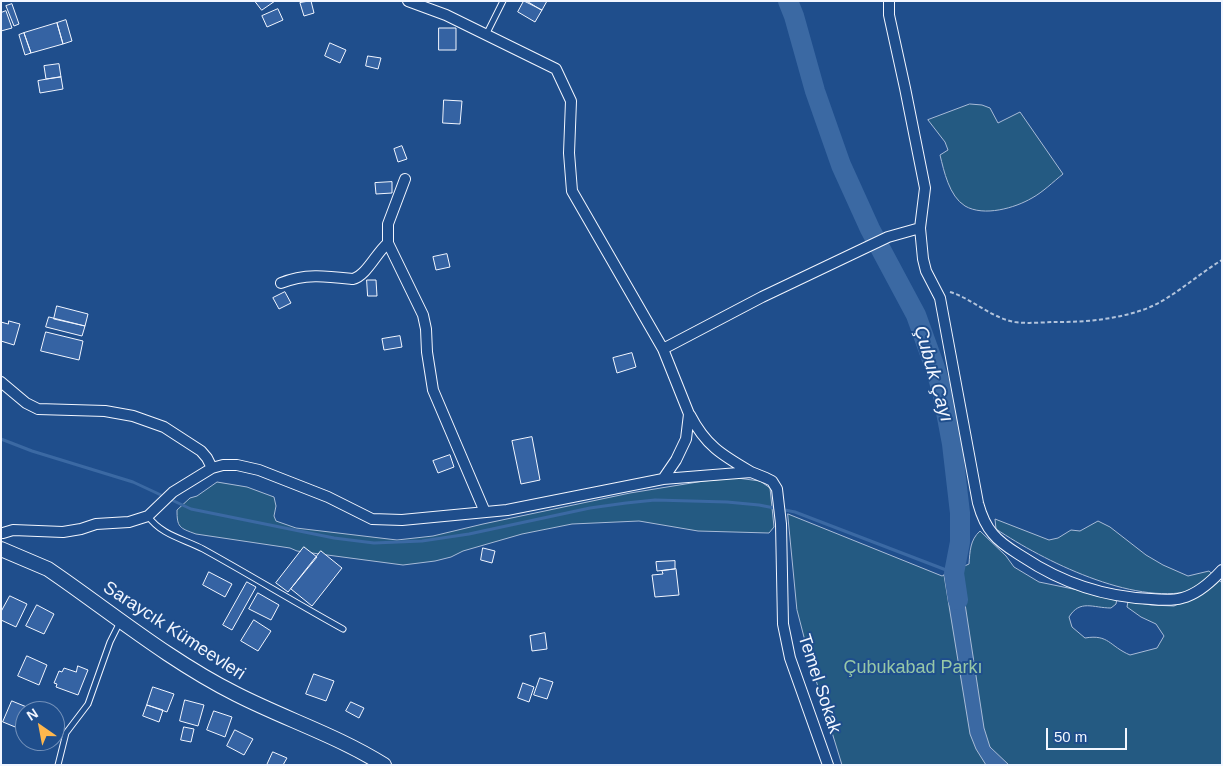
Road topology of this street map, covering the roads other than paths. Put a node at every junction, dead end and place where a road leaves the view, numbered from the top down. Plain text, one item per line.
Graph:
1 (408, 1) edge
2 (503, 1) edge
3 (889, 1) edge
4 (486, 35) junction
5 (405, 178) dead end
6 (920, 228) junction
7 (388, 243) junction
8 (280, 283) dead end
9 (663, 349) junction
10 (1, 382) edge
11 (689, 414) junction
12 (212, 468) junction
13 (751, 472) junction
14 (663, 479) junction
15 (485, 512) junction
16 (148, 516) junction
17 (2, 534) edge
18 (1, 549) edge
19 (1222, 570) edge
20 (121, 620) junction
21 (343, 629) dead end
22 (58, 765) edge
23 (384, 765) edge
24 (828, 765) edge

1 - 4 street
2 - 4 lane
3 - 6 street
4 - 9 street
5 - 7 street
6 - 9 street
6 - 19 street
7 - 8 street
7 - 15 street
9 - 11 street
10 - 12 street
11 - 13 street
11 - 14 street
12 - 15 street
12 - 16 street
13 - 14 street
13 - 24 street, Temel Sokak
14 - 15 street
16 - 17 street
16 - 21 lane
18 - 20 main road, Saraycık Kümeevleri
20 - 22 lane
20 - 23 main road, Saraycık Kümeevleri

